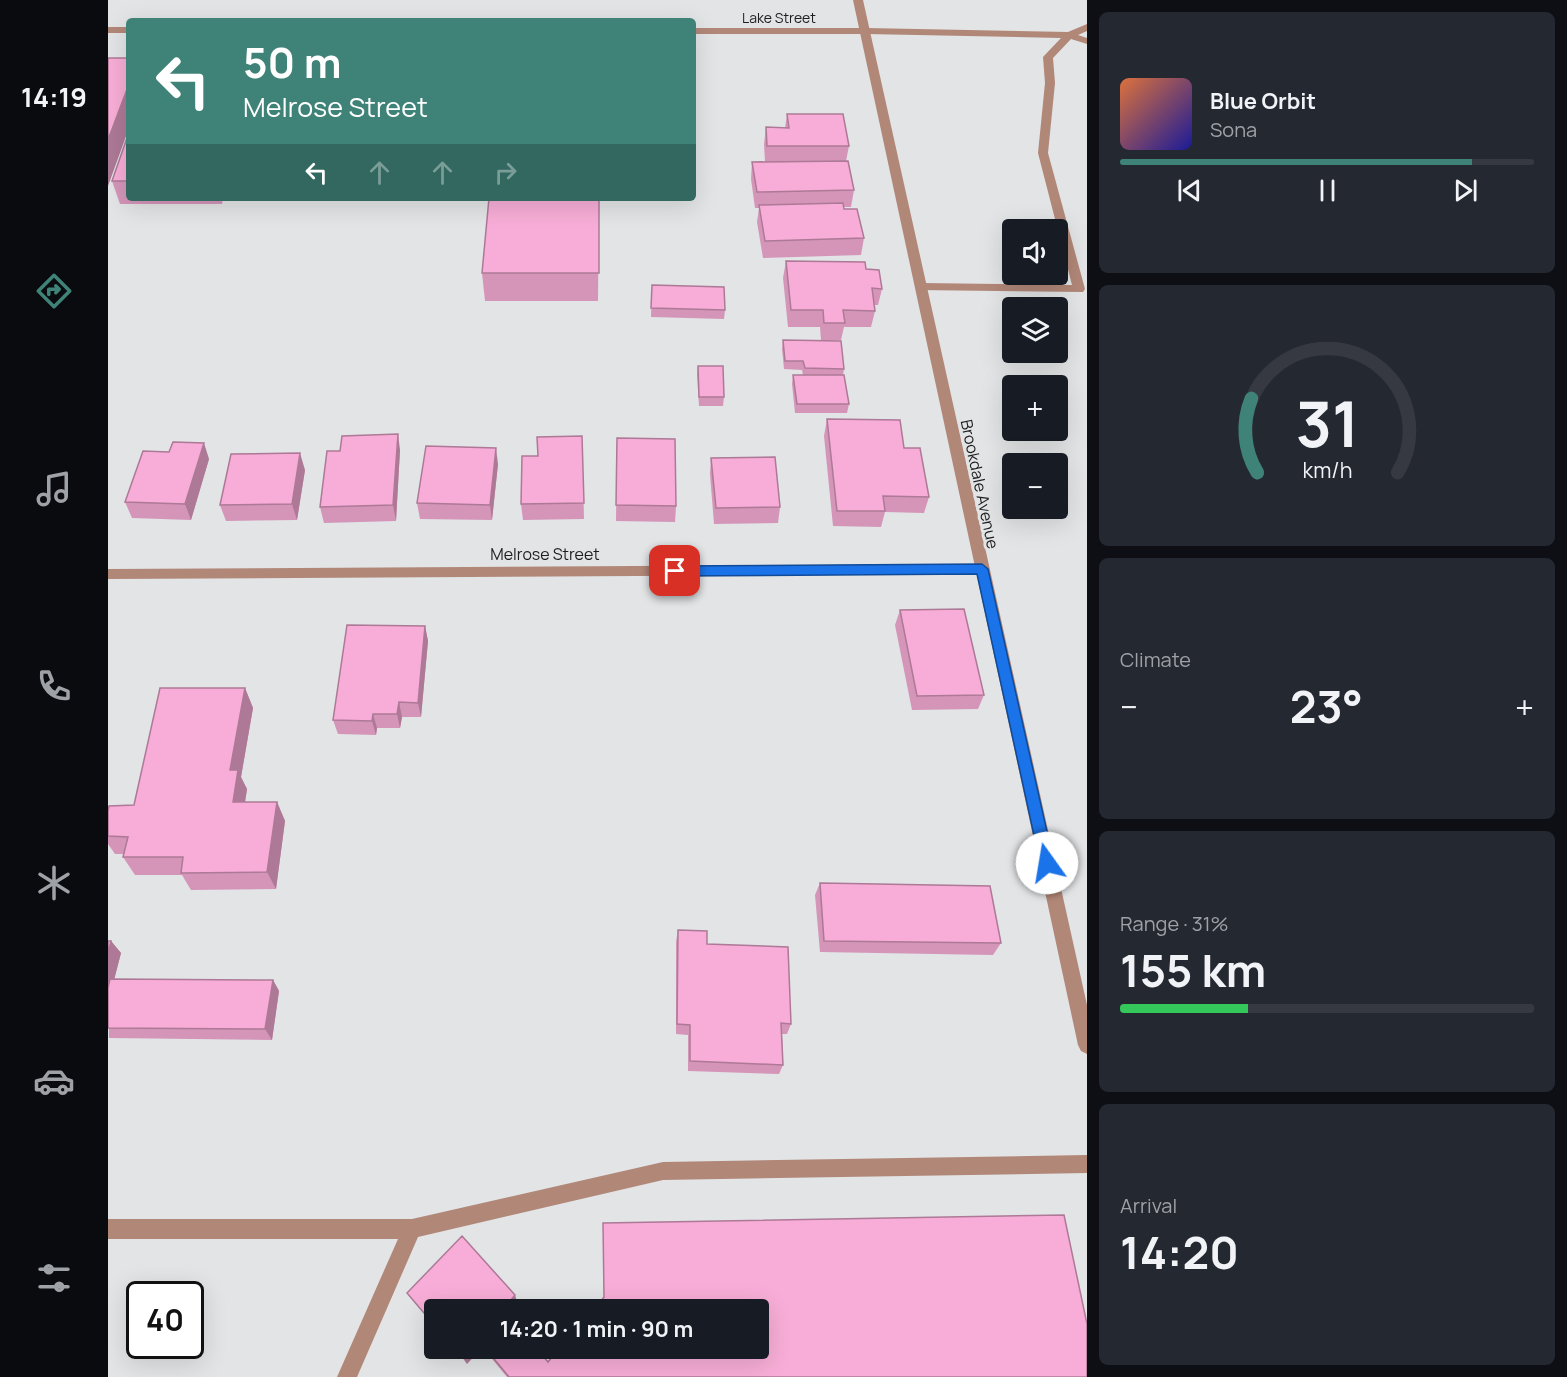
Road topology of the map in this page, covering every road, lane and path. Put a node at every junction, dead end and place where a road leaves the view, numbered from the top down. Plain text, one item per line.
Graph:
1 (858, 0) edge
2 (1087, 27) edge
3 (108, 30) edge
4 (126, 30) edge
5 (696, 31) edge
6 (866, 32) junction
7 (1069, 35) junction
8 (1087, 41) edge
9 (921, 287) junction
10 (1079, 289) junction
11 (1087, 299) edge
12 (982, 569) junction
13 (108, 574) edge
14 (1087, 1045) edge
15 (1087, 1164) edge
16 (108, 1229) edge
17 (412, 1229) junction
18 (347, 1377) edge

1 - 6 street, Brookdale Avenue
2 - 7 street
3 - 4 street
5 - 6 street, Lake Street
6 - 7 street, Lake Street
6 - 9 street, Brookdale Avenue
7 - 8 street
7 - 10 street
9 - 10 street
9 - 12 street, Brookdale Avenue
10 - 11 street
12 - 13 street, Melrose Street
12 - 14 street, Brookdale Avenue
15 - 17 street
16 - 17 street
17 - 18 street

